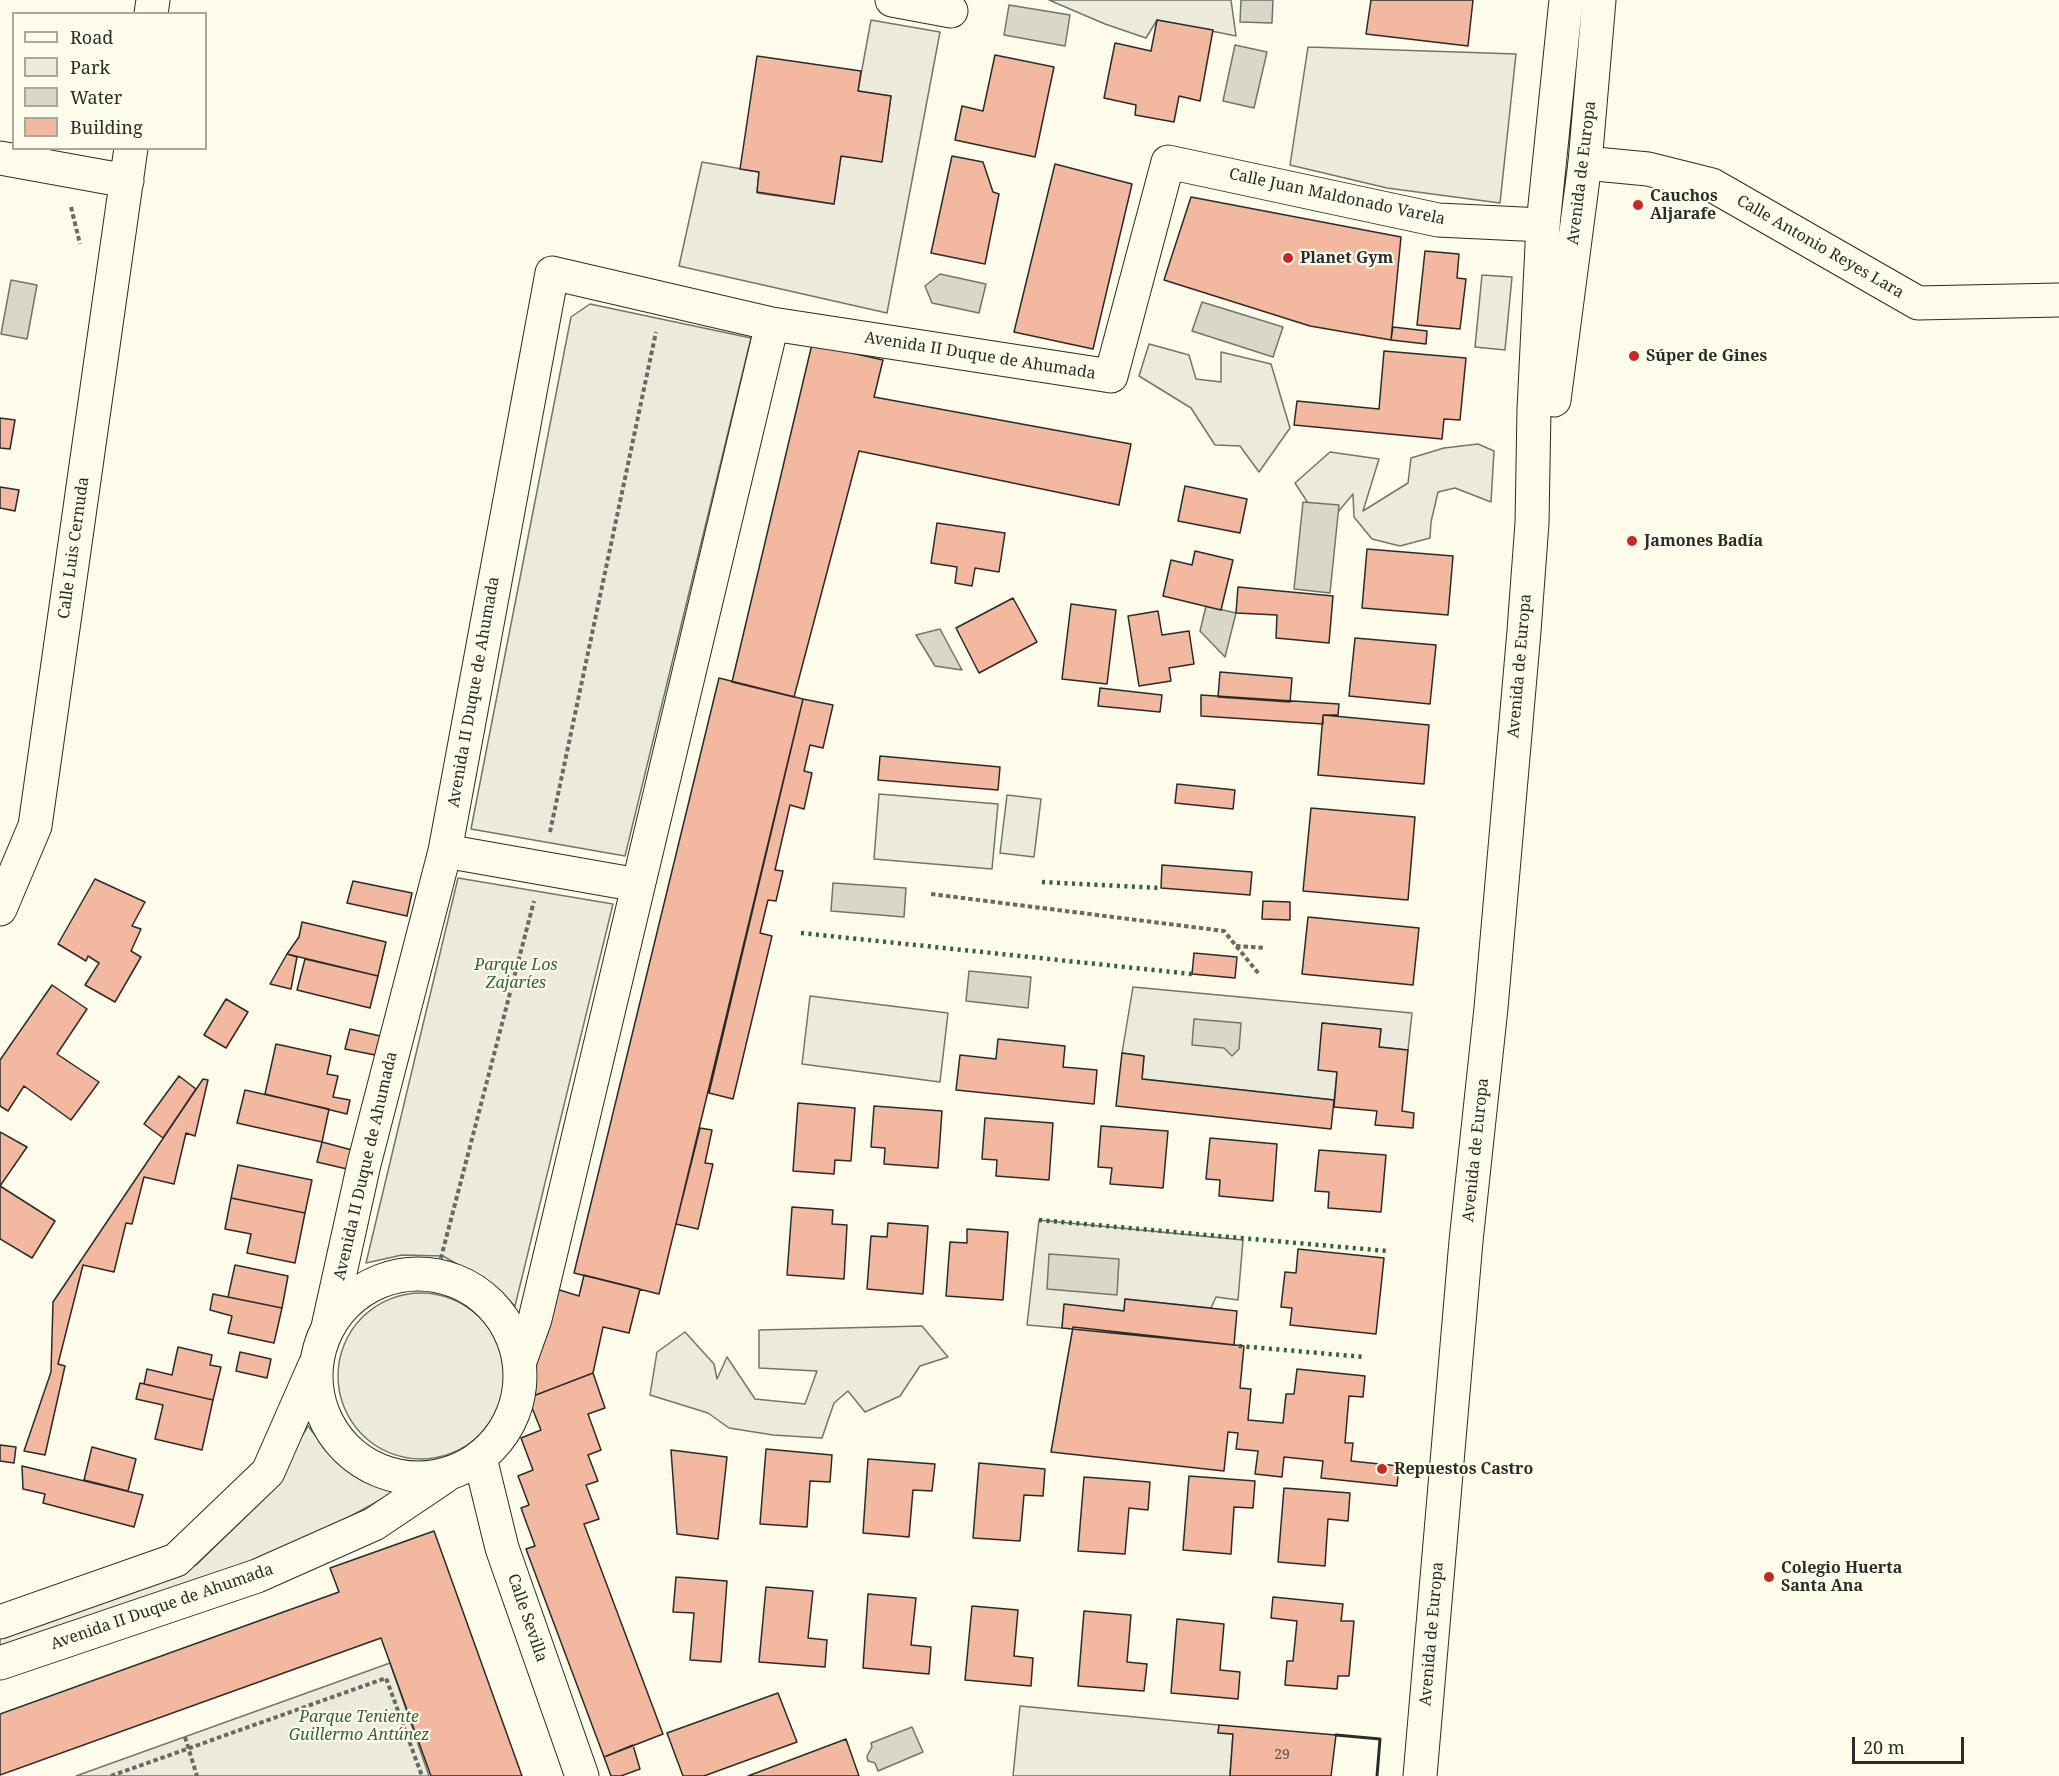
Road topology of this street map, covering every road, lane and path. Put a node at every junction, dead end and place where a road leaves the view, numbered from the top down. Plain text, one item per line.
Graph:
1 (892, 0) edge
2 (1566, 0) edge
3 (1599, 0) edge
4 (951, 11) dead end
5 (1560, 49) junction
6 (131, 150) edge
7 (0, 158) edge
8 (1168, 162) joint
9 (1585, 163) junction
10 (127, 181) junction
11 (1543, 225) junction
12 (664, 299) junction
13 (2059, 300) edge
14 (772, 324) junction
15 (1532, 523) junction
16 (445, 851) junction
17 (542, 868) junction
18 (638, 885) junction
19 (931, 894) dead end
20 (0, 909) edge
21 (1236, 946) junction
22 (1265, 948) dead end
23 (1259, 974) dead end
24 (437, 1273) junction
25 (328, 1327) junction
26 (520, 1361) junction
27 (316, 1364) junction
28 (480, 1458) junction
29 (447, 1475) junction
30 (0, 1622) edge
31 (0, 1663) edge
32 (185, 1737) dead end
33 (188, 1748) junction
34 (111, 1776) edge
35 (196, 1776) edge
36 (422, 1776) edge
37 (582, 1776) edge
38 (1420, 1776) edge

1 - 4 street
2 - 5 street, Avenida de Europa
3 - 9 street, Avenida de Europa
5 - 9 street
5 - 11 street, Avenida de Europa
6 - 10 street, Calle Luis Cernuda
7 - 10 street
8 - 11 street, Calle Juan Maldonado Varela
8 - 14 street, Avenida II Duque de Ahumada
9 - 13 street, Calle Antonio Reyes Lara
9 - 15 street, Avenida de Europa
10 - 20 street, Calle Luis Cernuda
11 - 15 street, Avenida de Europa
12 - 14 street, Avenida II Duque de Ahumada
12 - 16 street, Avenida II Duque de Ahumada
12 - 17 path
14 - 18 street
15 - 38 street, Avenida de Europa
16 - 17 street
16 - 25 street, Avenida II Duque de Ahumada
17 - 18 street
17 - 24 path
18 - 26 street
19 - 21 path
21 - 22 path
21 - 23 path
24 - 25 street
24 - 26 street
25 - 27 street
26 - 28 street
27 - 29 street
27 - 30 street
28 - 29 street
28 - 37 street, Calle Sevilla
29 - 31 street, Avenida II Duque de Ahumada
32 - 33 path
33 - 34 path
33 - 35 path
33 - 36 path

